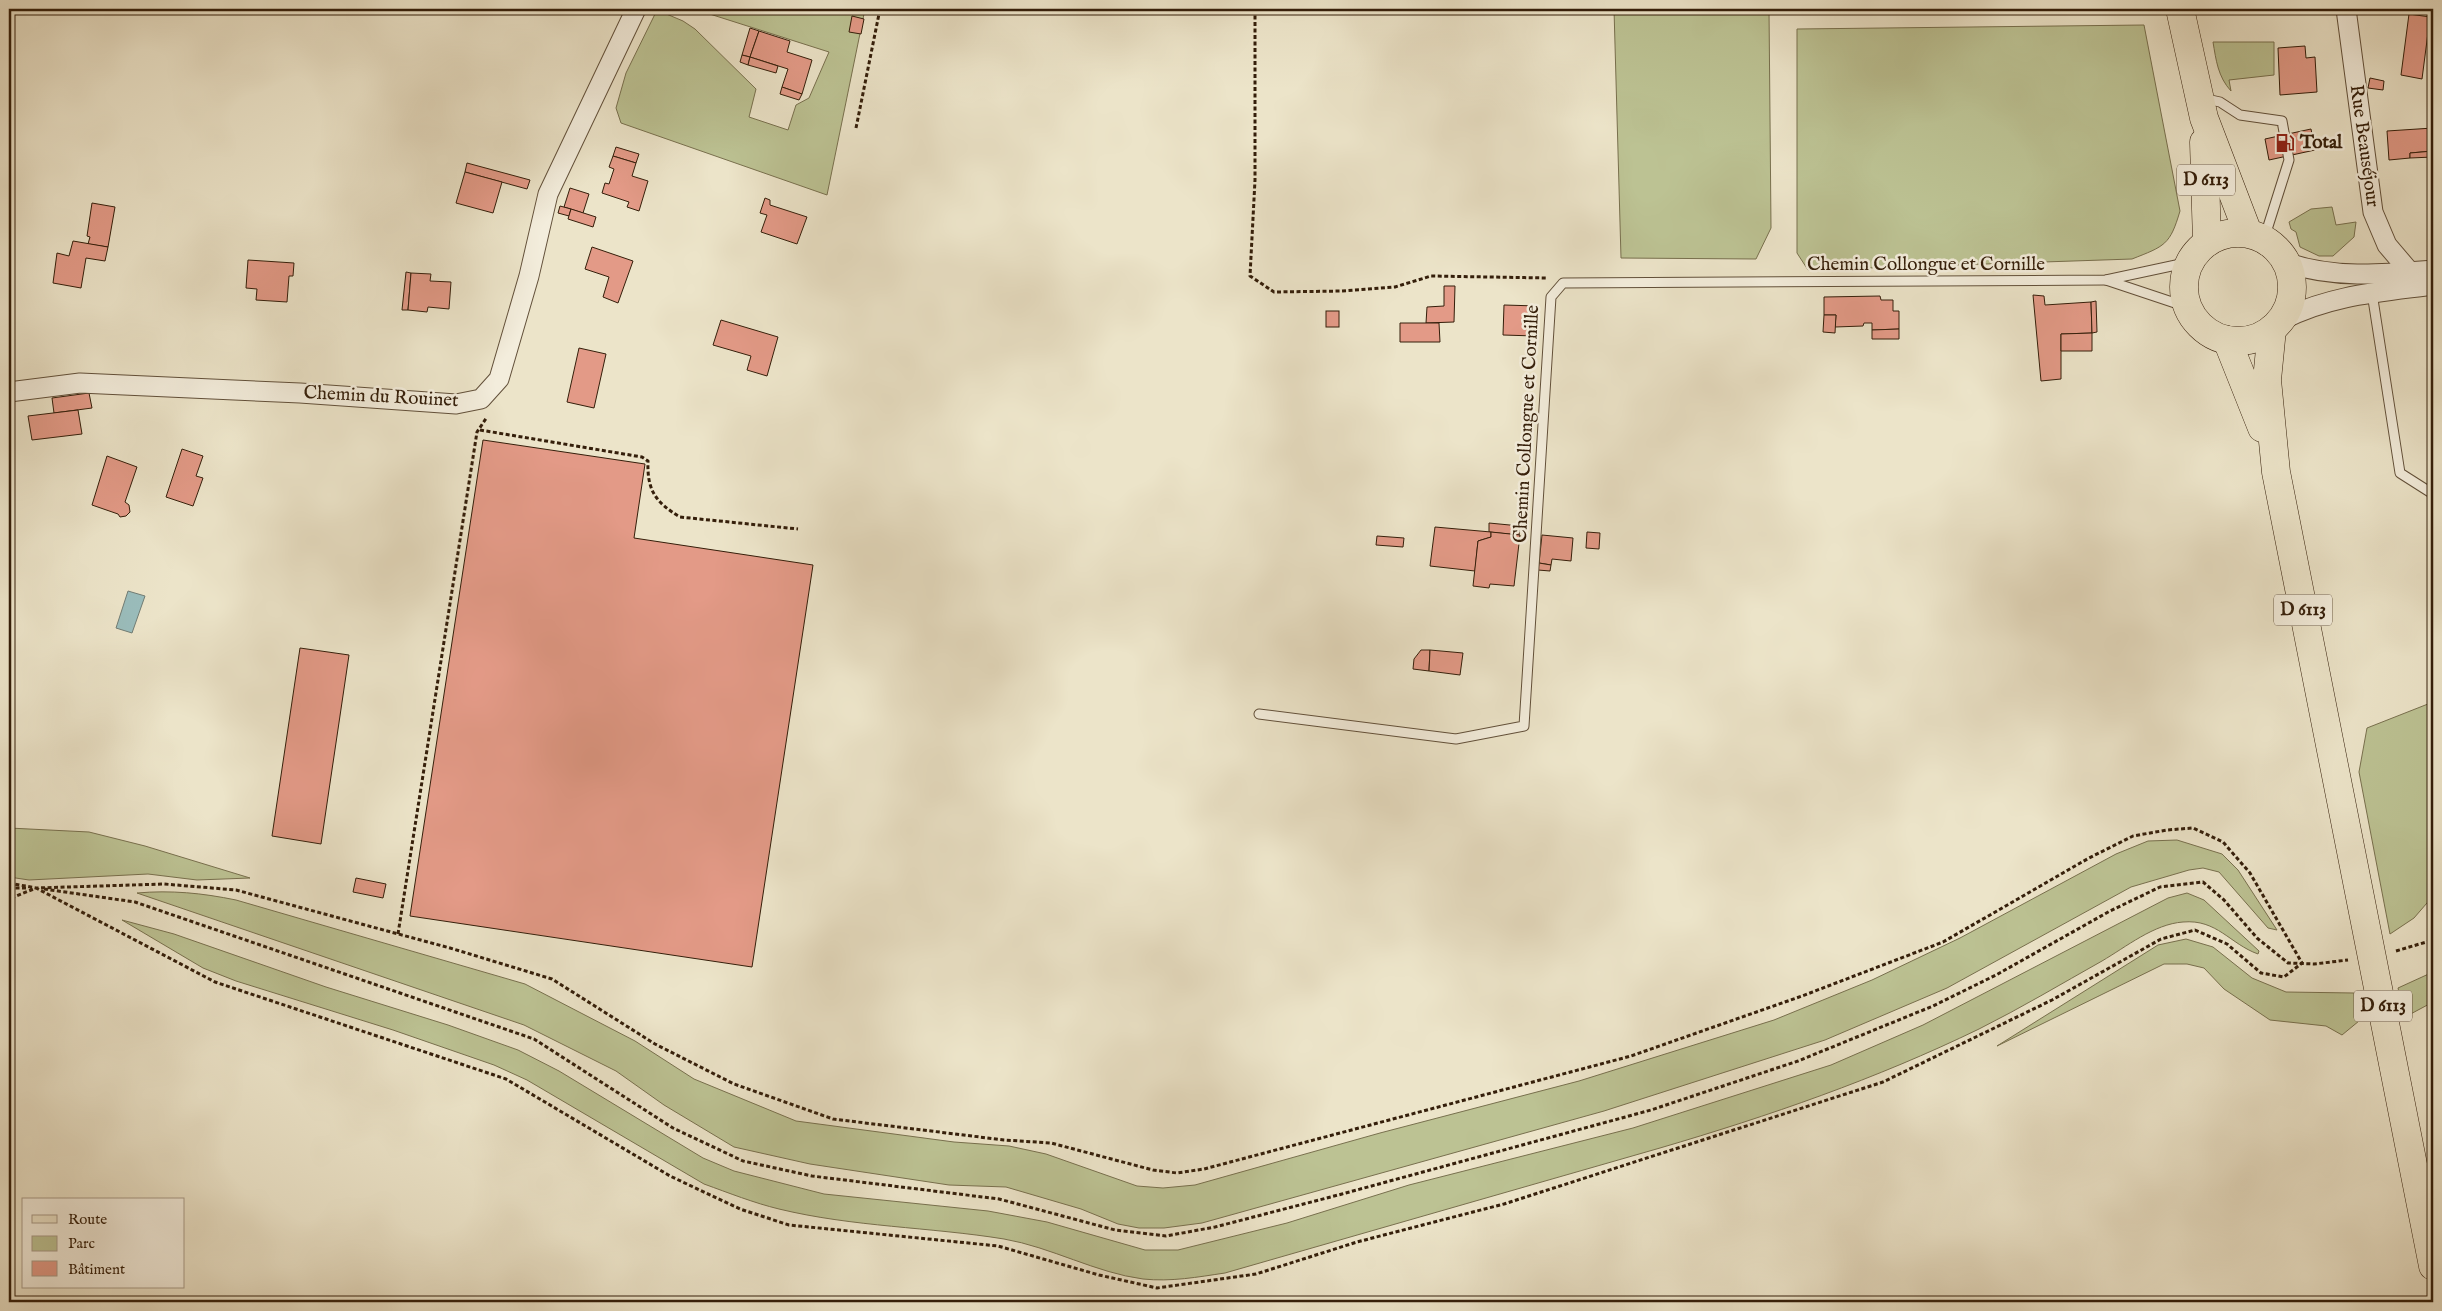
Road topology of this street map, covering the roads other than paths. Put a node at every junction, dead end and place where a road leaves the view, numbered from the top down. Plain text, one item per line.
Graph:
1 (636, 9) edge
2 (2180, 9) edge
3 (2346, 9) edge
4 (2201, 107) junction
5 (2256, 236) junction
6 (2199, 252) junction
7 (2288, 264) junction
8 (2433, 270) edge
9 (2410, 272) junction
10 (2106, 280) junction
11 (2433, 286) edge
12 (2372, 293) junction
13 (2188, 307) junction
14 (2277, 324) junction
15 (2227, 340) junction
16 (9, 392) edge
17 (2276, 472) junction
18 (2433, 494) edge
19 (1259, 714) dead end
20 (2433, 1266) edge

1 - 16 street, Chemin du Rouinet
2 - 4 main road, D 6113
3 - 9 street, Rue Beauséjour
4 - 5 main road, D 6113
4 - 5 lane
4 - 6 main road, D 6113
5 - 6 main road
5 - 7 main road
6 - 10 lane
6 - 13 main road
7 - 9 street
7 - 14 main road
8 - 9 street
10 - 13 lane
10 - 19 lane, Chemin Collongue et Cornille
11 - 12 street
12 - 14 street
12 - 18 lane
13 - 15 main road
14 - 15 main road
14 - 17 main road, D 6113
15 - 17 main road, D 6113
17 - 20 main road, D 6113

